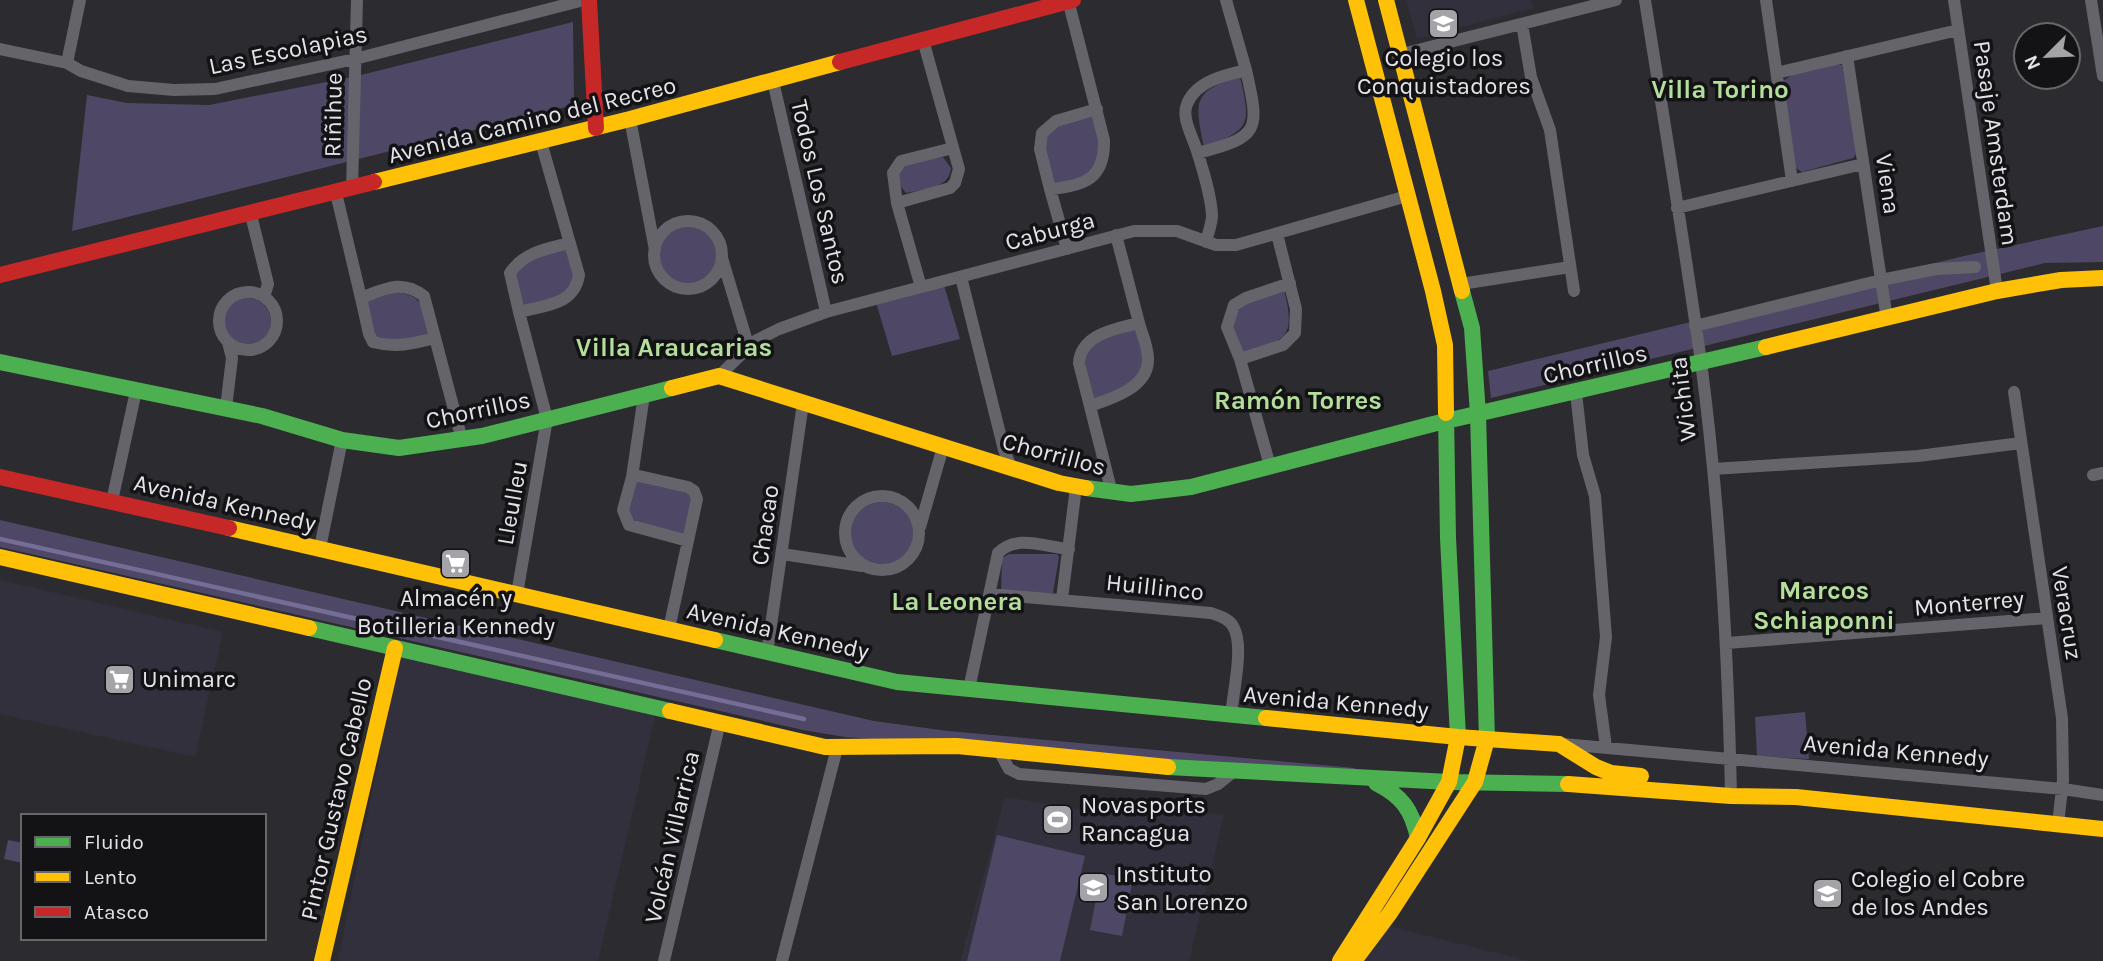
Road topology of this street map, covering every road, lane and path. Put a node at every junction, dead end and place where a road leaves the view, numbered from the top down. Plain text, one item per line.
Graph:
1 (80, 0) edge
2 (357, 0) edge
3 (586, 0) edge
4 (1070, 0) edge
5 (1226, 0) edge
6 (1356, 0) edge
7 (1386, 0) edge
8 (1616, 0) edge
9 (1646, 0) edge
10 (1766, 0) edge
11 (1954, 0) edge
12 (2091, 0) edge
13 (1522, 24) junction
14 (1958, 30) junction
15 (923, 40) junction
16 (0, 50) edge
17 (1402, 54) junction
18 (1847, 56) junction
19 (355, 59) junction
20 (68, 63) junction
21 (1246, 70) junction
22 (1777, 73) junction
23 (2103, 76) edge
24 (773, 81) junction
25 (1097, 109) junction
26 (631, 119) junction
27 (596, 128) junction
28 (541, 142) junction
29 (953, 148) junction
30 (1198, 153) junction
31 (1863, 164) junction
32 (1792, 181) junction
33 (1049, 189) junction
34 (344, 191) junction
35 (1407, 196) junction
36 (897, 202) junction
37 (1677, 208) junction
38 (251, 215) junction
39 (1277, 234) junction
40 (1116, 235) junction
41 (1206, 242) junction
42 (570, 243) junction
43 (1067, 249) junction
44 (655, 250) junction
45 (722, 258) junction
46 (1570, 267) junction
47 (1975, 267) dead end
48 (0, 275) edge
49 (961, 277) junction
50 (2103, 278) edge
51 (1881, 280) junction
52 (1290, 283) junction
53 (1461, 284) junction
54 (921, 287) junction
55 (1574, 291) dead end
56 (1997, 291) junction
57 (264, 297) junction
58 (361, 298) junction
59 (519, 312) junction
60 (826, 312) junction
61 (1886, 318) junction
62 (1139, 323) junction
63 (1695, 326) junction
64 (435, 338) junction
65 (228, 342) junction
66 (749, 348) junction
67 (1240, 359) junction
68 (0, 362) edge
69 (1701, 363) junction
70 (719, 376) junction
71 (136, 391) junction
72 (2014, 392) dead end
73 (1576, 393) junction
74 (644, 395) junction
75 (803, 403) junction
76 (1090, 406) junction
77 (226, 408) junction
78 (1478, 415) junction
79 (547, 419) junction
80 (1447, 421) junction
81 (342, 440) junction
82 (462, 440) junction
83 (2021, 443) junction
84 (943, 447) junction
85 (1270, 466) junction
86 (1011, 467) junction
87 (1713, 469) junction
88 (0, 477) edge
89 (632, 477) junction
90 (1076, 487) junction
91 (1112, 493) junction
92 (112, 501) junction
93 (919, 529) junction
94 (688, 541) junction
95 (320, 548) junction
96 (1069, 549) junction
97 (782, 554) junction
98 (0, 557) edge
99 (864, 566) junction
100 (517, 594) junction
101 (990, 594) junction
102 (1062, 599) junction
103 (2047, 618) junction
104 (669, 629) junction
105 (1484, 634) junction
106 (1454, 635) junction
107 (1727, 643) junction
108 (395, 648) junction
109 (767, 653) junction
110 (969, 689) junction
111 (1231, 715) junction
112 (720, 722) junction
113 (1458, 737) junction
114 (1487, 739) junction
115 (1559, 744) junction
116 (1606, 747) junction
117 (837, 748) junction
118 (998, 749) junction
119 (1732, 760) junction
120 (1234, 771) junction
121 (1368, 779) junction
122 (1449, 782) junction
123 (1475, 782) junction
124 (2063, 789) junction
125 (1731, 790) junction
126 (2103, 795) edge
127 (2058, 824) junction
128 (2103, 829) edge
129 (1418, 838) junction
130 (322, 961) edge
131 (664, 961) edge
132 (782, 961) edge
133 (1340, 961) edge
134 (1354, 961) edge

1 - 20 street
2 - 19 street, Riñihue
3 - 19 street, Las Escolapias
3 - 27 main road
4 - 15 main road, Avenida Camino del Recreo
4 - 25 street
5 - 21 street
6 - 35 main road
7 - 17 main road
8 - 13 street
9 - 37 street, Wichita
10 - 22 street
11 - 14 street, Pasaje Amsterdam
12 - 23 street
13 - 17 street
13 - 46 street
14 - 18 street
14 - 56 street, Pasaje Amsterdam
15 - 24 main road, Avenida Camino del Recreo
15 - 29 street
16 - 20 street, Las Escolapias
17 - 53 main road
18 - 22 street
18 - 31 street, Viena
19 - 20 street, Las Escolapias
19 - 34 street, Riñihue
21 - 30 street
21 - 30 street
22 - 32 street
24 - 26 main road, Avenida Camino del Recreo
24 - 60 street, Todos Los Santos
25 - 33 street
25 - 33 street
26 - 27 main road, Avenida Camino del Recreo
26 - 44 street
27 - 28 main road, Avenida Camino del Recreo
28 - 34 main road, Avenida Camino del Recreo
28 - 42 street
29 - 36 street
29 - 36 street
30 - 41 street
31 - 32 street
31 - 51 street, Viena
32 - 37 street
33 - 43 street
34 - 38 main road, Avenida Camino del Recreo
34 - 58 street, Riñihue
35 - 39 street, Caburga
35 - 80 main road
36 - 54 street
37 - 63 street, Wichita
38 - 48 main road, Avenida Camino del Recreo
38 - 57 street
39 - 41 street, Caburga
39 - 52 street
40 - 41 street, Caburga
40 - 43 street, Caburga
40 - 62 street
42 - 59 street
42 - 59 street
43 - 49 street, Caburga
44 - 45 street
44 - 45 street
45 - 66 street
46 - 53 street
46 - 55 street
47 - 51 street
49 - 54 street, Caburga
49 - 86 street
50 - 56 main road, Chorrillos
51 - 61 street, Viena
51 - 63 street
52 - 67 street
52 - 67 street
53 - 78 main road
54 - 60 street, Caburga
56 - 61 main road, Chorrillos
57 - 65 street
57 - 65 street
58 - 64 street
58 - 64 street
59 - 79 street
60 - 66 street, Caburga
61 - 69 main road, Chorrillos
62 - 76 street
62 - 76 street
63 - 69 street, Wichita
64 - 82 street
65 - 77 street
66 - 70 street, Caburga
67 - 85 street
68 - 71 main road, Chorrillos
69 - 73 main road, Chorrillos
69 - 87 street, Wichita
70 - 74 main road, Chorrillos
70 - 75 main road, Chorrillos
71 - 77 main road, Chorrillos
71 - 92 street
72 - 83 street, Veracruz
73 - 78 main road, Chorrillos
73 - 116 street
74 - 79 main road, Chorrillos
74 - 89 street
75 - 84 main road, Chorrillos
75 - 97 street, Chacao
76 - 91 street
77 - 81 main road, Chorrillos
78 - 80 main road, Chorrillos
78 - 105 main road
79 - 82 main road, Chorrillos
79 - 100 street, Lleulleu
80 - 85 main road, Chorrillos
80 - 106 main road
81 - 82 main road, Chorrillos
81 - 95 street
83 - 87 street
83 - 103 street, Veracruz
84 - 86 main road, Chorrillos
84 - 93 street
85 - 91 main road, Chorrillos
86 - 90 main road, Chorrillos
87 - 107 street, Wichita
88 - 92 main road, Avenida Kennedy
89 - 94 street
89 - 94 street
90 - 91 main road, Chorrillos
90 - 96 street
92 - 95 main road, Avenida Kennedy
93 - 99 street
93 - 99 street
94 - 104 street
95 - 100 main road, Avenida Kennedy
96 - 101 street
96 - 102 street
97 - 99 street
97 - 109 street, Chacao
98 - 108 main road, Avenida Kennedy
100 - 104 main road, Avenida Kennedy
101 - 102 street, Huillinco
101 - 110 street
102 - 111 street, Huillinco
103 - 107 street, Monterrey
103 - 124 street, Veracruz
104 - 109 main road, Avenida Kennedy
105 - 106 main road
105 - 114 main road
106 - 113 main road
107 - 119 street, Wichita
108 - 112 main road, Avenida Kennedy
108 - 130 main road, Pintor Gustavo Cabello
109 - 110 main road, Avenida Kennedy
110 - 111 main road, Avenida Kennedy
111 - 113 main road, Avenida Kennedy
112 - 117 main road, Avenida Kennedy
112 - 131 street, Volcán Villarrica
113 - 114 main road, Avenida Kennedy
113 - 122 main road
114 - 115 main road, Avenida Kennedy
114 - 123 main road
115 - 116 street, Avenida Kennedy
115 - 125 main road, Avenida Kennedy
116 - 119 street, Avenida Kennedy
117 - 118 main road, Avenida Kennedy
117 - 132 street
118 - 120 main road, Avenida Kennedy
118 - 120 street
119 - 124 street, Avenida Kennedy
119 - 125 street, Wichita
120 - 121 main road, Avenida Kennedy
121 - 122 main road, Avenida Kennedy
121 - 129 main road
122 - 123 main road, Avenida Kennedy
122 - 129 main road
123 - 125 main road, Avenida Kennedy
123 - 134 main road
124 - 126 street, Avenida Kennedy
124 - 127 street, Veracruz
125 - 127 main road, Avenida Kennedy
127 - 128 main road, Avenida Kennedy
129 - 133 main road

